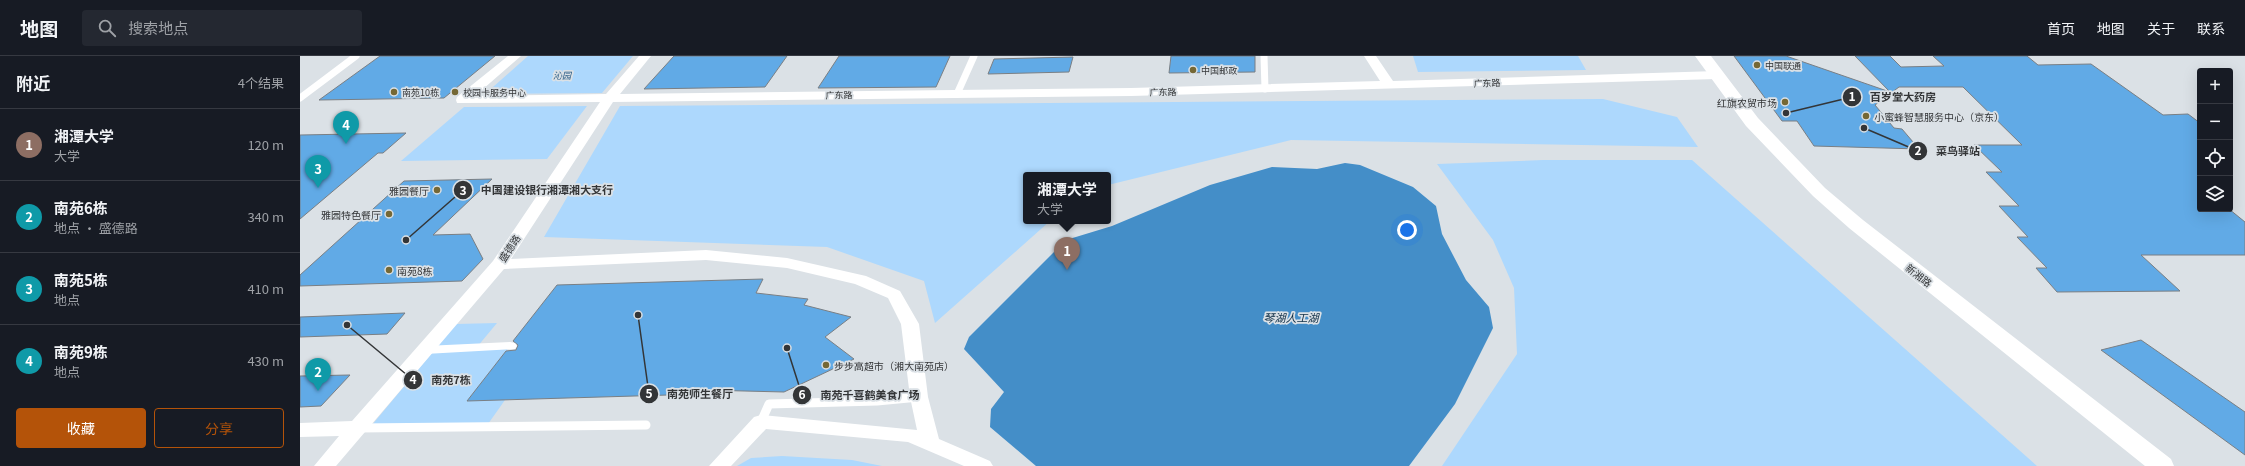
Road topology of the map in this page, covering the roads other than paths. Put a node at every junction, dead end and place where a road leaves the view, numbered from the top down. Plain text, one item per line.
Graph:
1 (356, 56) edge
2 (515, 56) edge
3 (645, 56) edge
4 (974, 56) edge
5 (1264, 56) edge
6 (1370, 56) edge
7 (1703, 56) edge
8 (1717, 75) junction
9 (1390, 86) junction
10 (1265, 89) junction
11 (957, 94) junction
12 (300, 98) edge
13 (609, 99) junction
14 (499, 264) junction
15 (510, 346) dead end
16 (425, 350) junction
17 (919, 397) junction
18 (761, 422) junction
19 (646, 425) dead end
20 (357, 428) junction
21 (300, 430) edge
22 (930, 443) junction
23 (324, 466) edge
24 (719, 466) edge
25 (983, 466) edge
26 (2162, 466) edge

1 - 12 lane
2 - 13 street, 广东路
3 - 13 street, 盛德路
4 - 11 lane
5 - 10 lane
6 - 9 street
7 - 8 street, 新湘路
8 - 9 street, 广东路
8 - 26 street, 新湘路
9 - 10 street, 广东路
10 - 11 street, 广东路
11 - 13 street, 广东路
13 - 14 street, 盛德路
14 - 16 street, 盛德路
14 - 17 street
15 - 16 street
16 - 20 street, 盛德路
17 - 18 lane
17 - 22 street
18 - 22 street
18 - 24 street
19 - 20 lane
20 - 21 street
20 - 23 street, 盛德路
22 - 25 street

